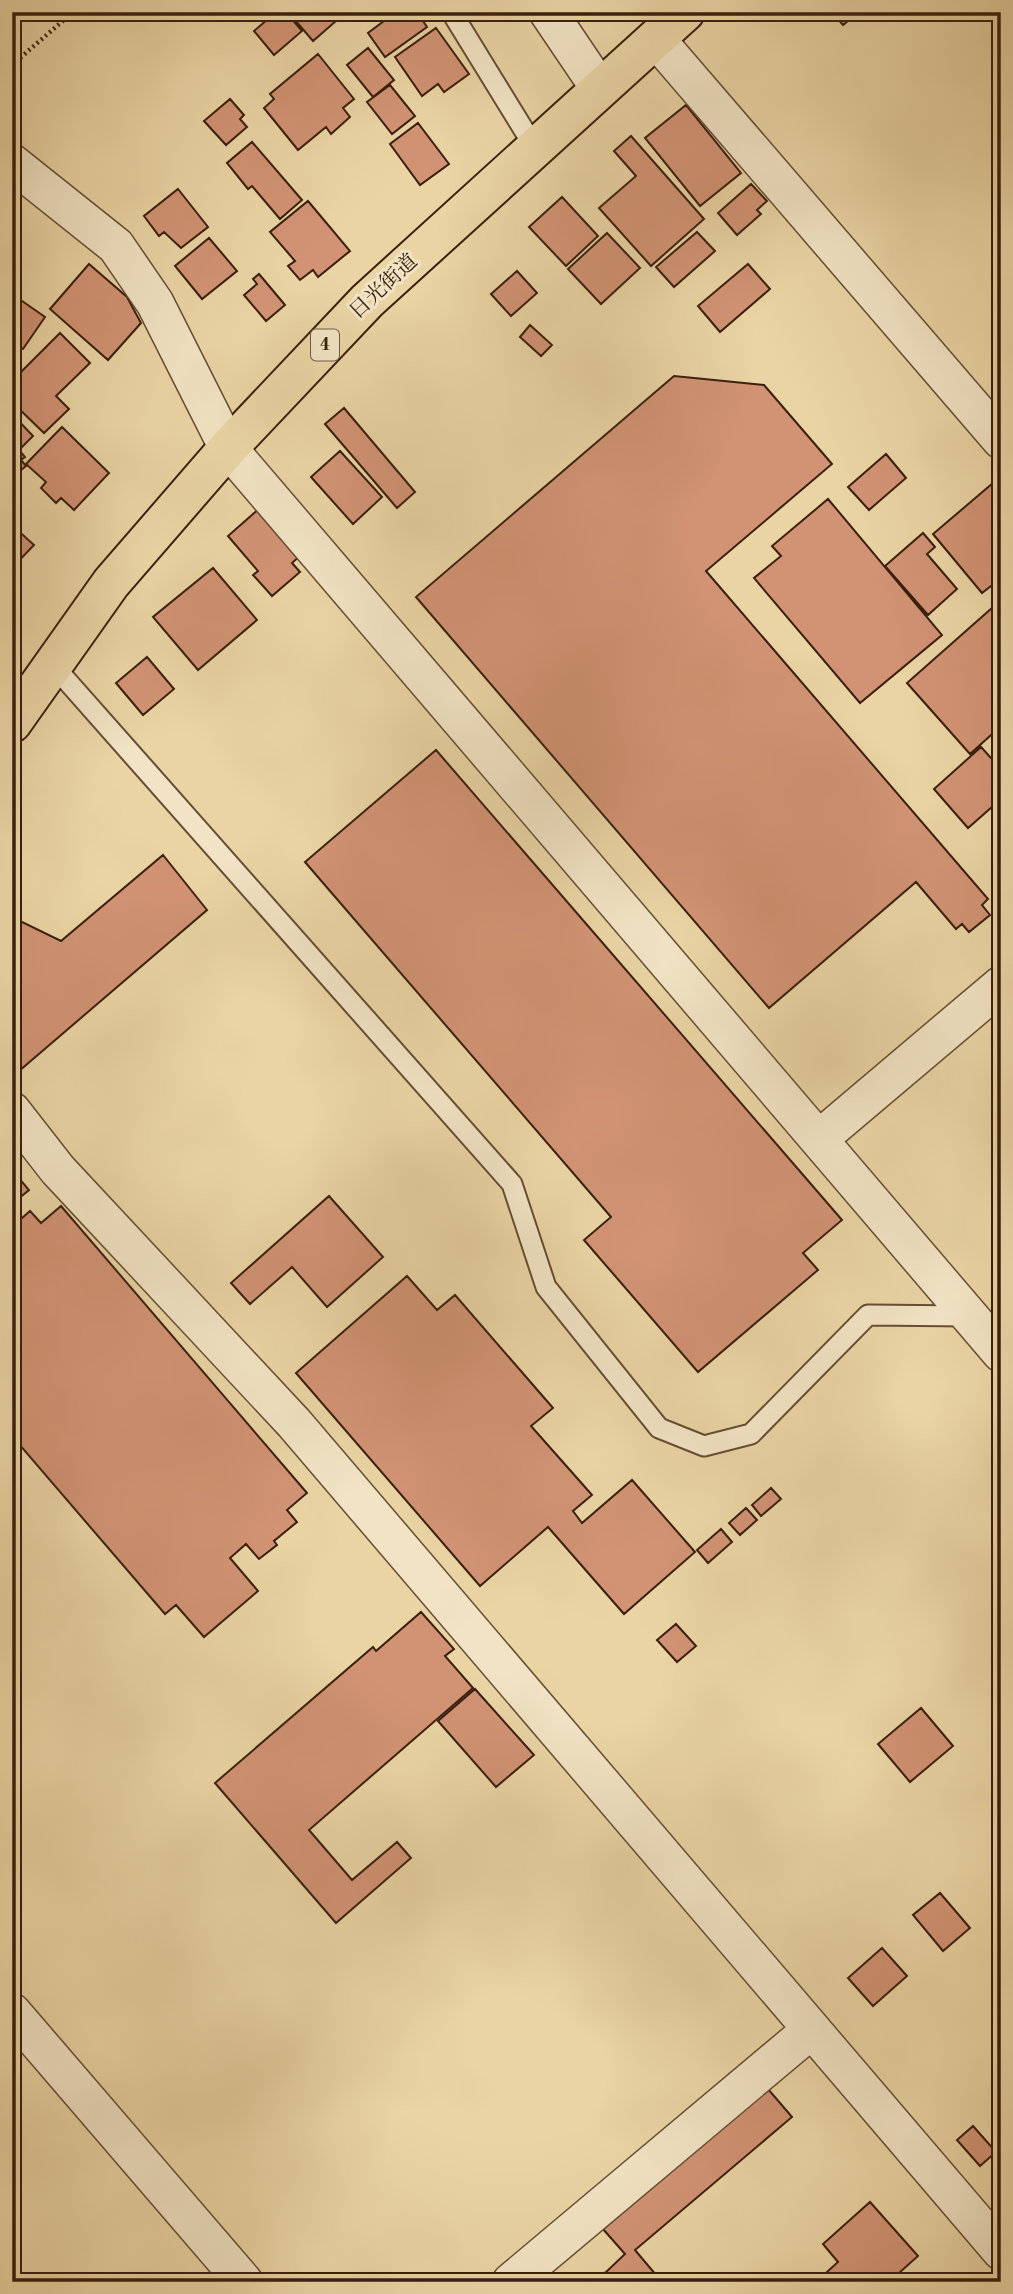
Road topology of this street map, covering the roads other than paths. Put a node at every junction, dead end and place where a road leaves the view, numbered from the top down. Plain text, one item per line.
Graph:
1 (548, 12) edge
2 (685, 12) edge
3 (452, 13) edge
4 (656, 39) junction
5 (600, 89) junction
6 (535, 148) junction
7 (12, 163) edge
8 (1001, 440) edge
9 (228, 447) junction
10 (53, 665) junction
11 (12, 723) edge
12 (1001, 985) edge
13 (12, 1111) edge
14 (819, 1139) junction
15 (969, 1316) junction
16 (1001, 1353) edge
17 (12, 2012) edge
18 (811, 2030) junction
19 (996, 2235) edge
20 (244, 2282) edge
21 (511, 2282) edge

1 - 5 street
2 - 4 highway, 日光街道 / 4
3 - 6 lane
4 - 5 highway, 日光街道 / 4
4 - 8 street
5 - 6 highway, 日光街道 / 4
6 - 9 highway, 日光街道 / 4
7 - 9 street
9 - 10 highway, 日光街道 / 4
9 - 14 street
10 - 11 highway, 日光街道 / 4
10 - 15 lane
12 - 14 street
13 - 18 street
14 - 15 street
15 - 16 street
17 - 20 street
18 - 19 street
18 - 21 street

